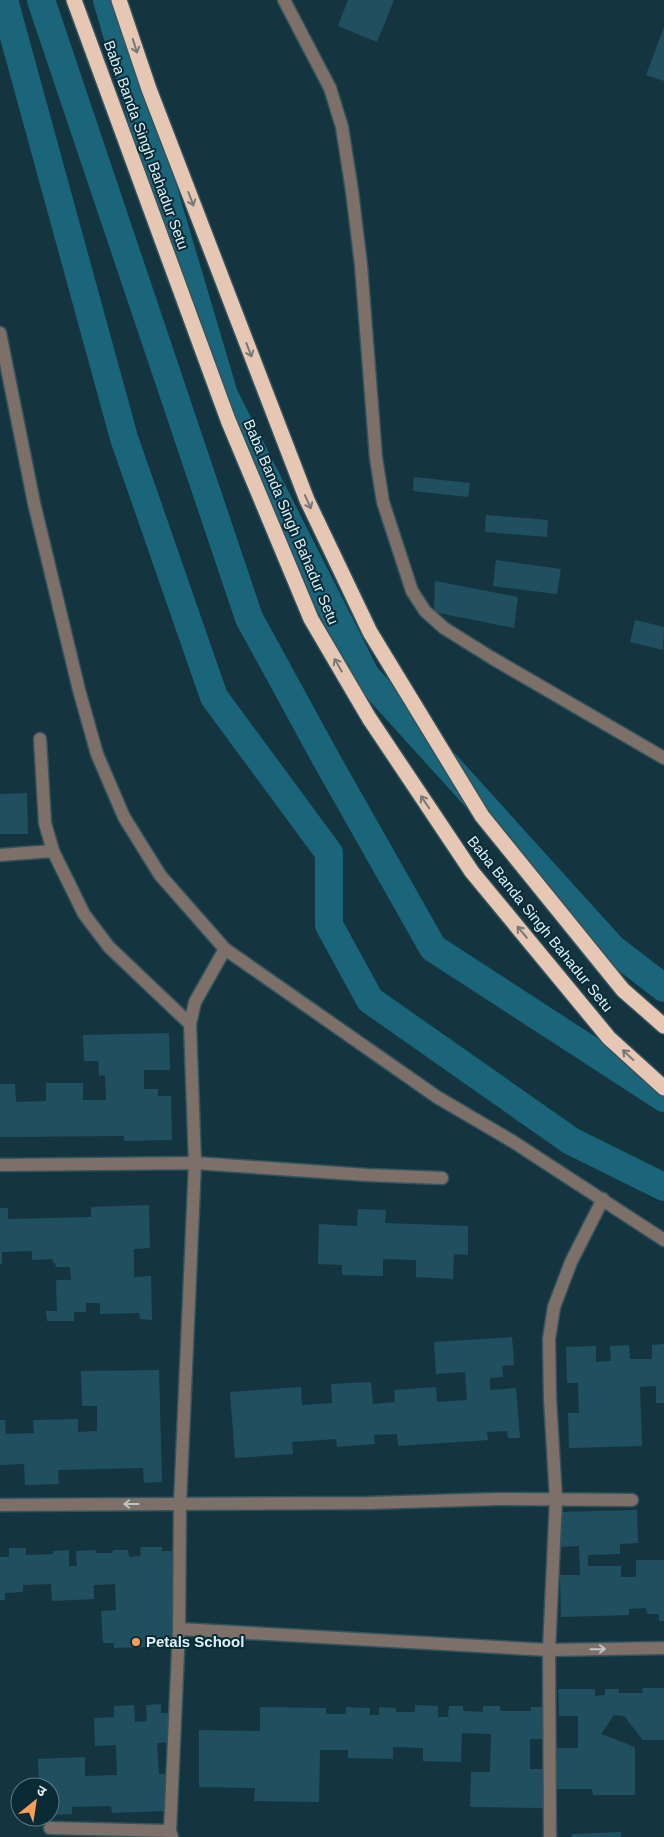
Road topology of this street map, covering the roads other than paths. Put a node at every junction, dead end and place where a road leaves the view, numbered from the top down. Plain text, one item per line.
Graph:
1 (74, 0) edge
2 (119, 0) edge
3 (284, 0) edge
4 (0, 333) edge
5 (40, 739) dead end
6 (664, 758) edge
7 (53, 852) junction
8 (0, 855) edge
9 (225, 949) junction
10 (190, 1024) junction
11 (664, 1026) edge
12 (664, 1088) edge
13 (195, 1163) junction
14 (0, 1165) edge
15 (442, 1178) dead end
16 (603, 1199) junction
17 (664, 1240) edge
18 (556, 1499) junction
19 (632, 1500) dead end
20 (180, 1504) junction
21 (0, 1506) edge
22 (179, 1629) junction
23 (664, 1648) edge
24 (549, 1650) junction
25 (50, 1828) dead end
26 (171, 1834) edge
27 (550, 1837) edge

12 -> 1 highway, Baba Banda Singh Bahadur Setu
2 -> 11 highway, Baba Banda Singh Bahadur Setu
3 - 6 street
4 - 9 street
5 - 7 street
7 - 8 street
7 - 10 street
9 - 10 street
9 - 16 street
10 - 13 street
13 - 14 street
13 - 15 street
13 - 20 street
16 - 17 street
16 - 18 street
18 - 19 street
18 - 20 street
18 - 24 street
20 -> 21 street
20 - 22 street
22 - 24 street
22 - 26 street
24 -> 23 street
24 - 27 street
25 - 26 street

